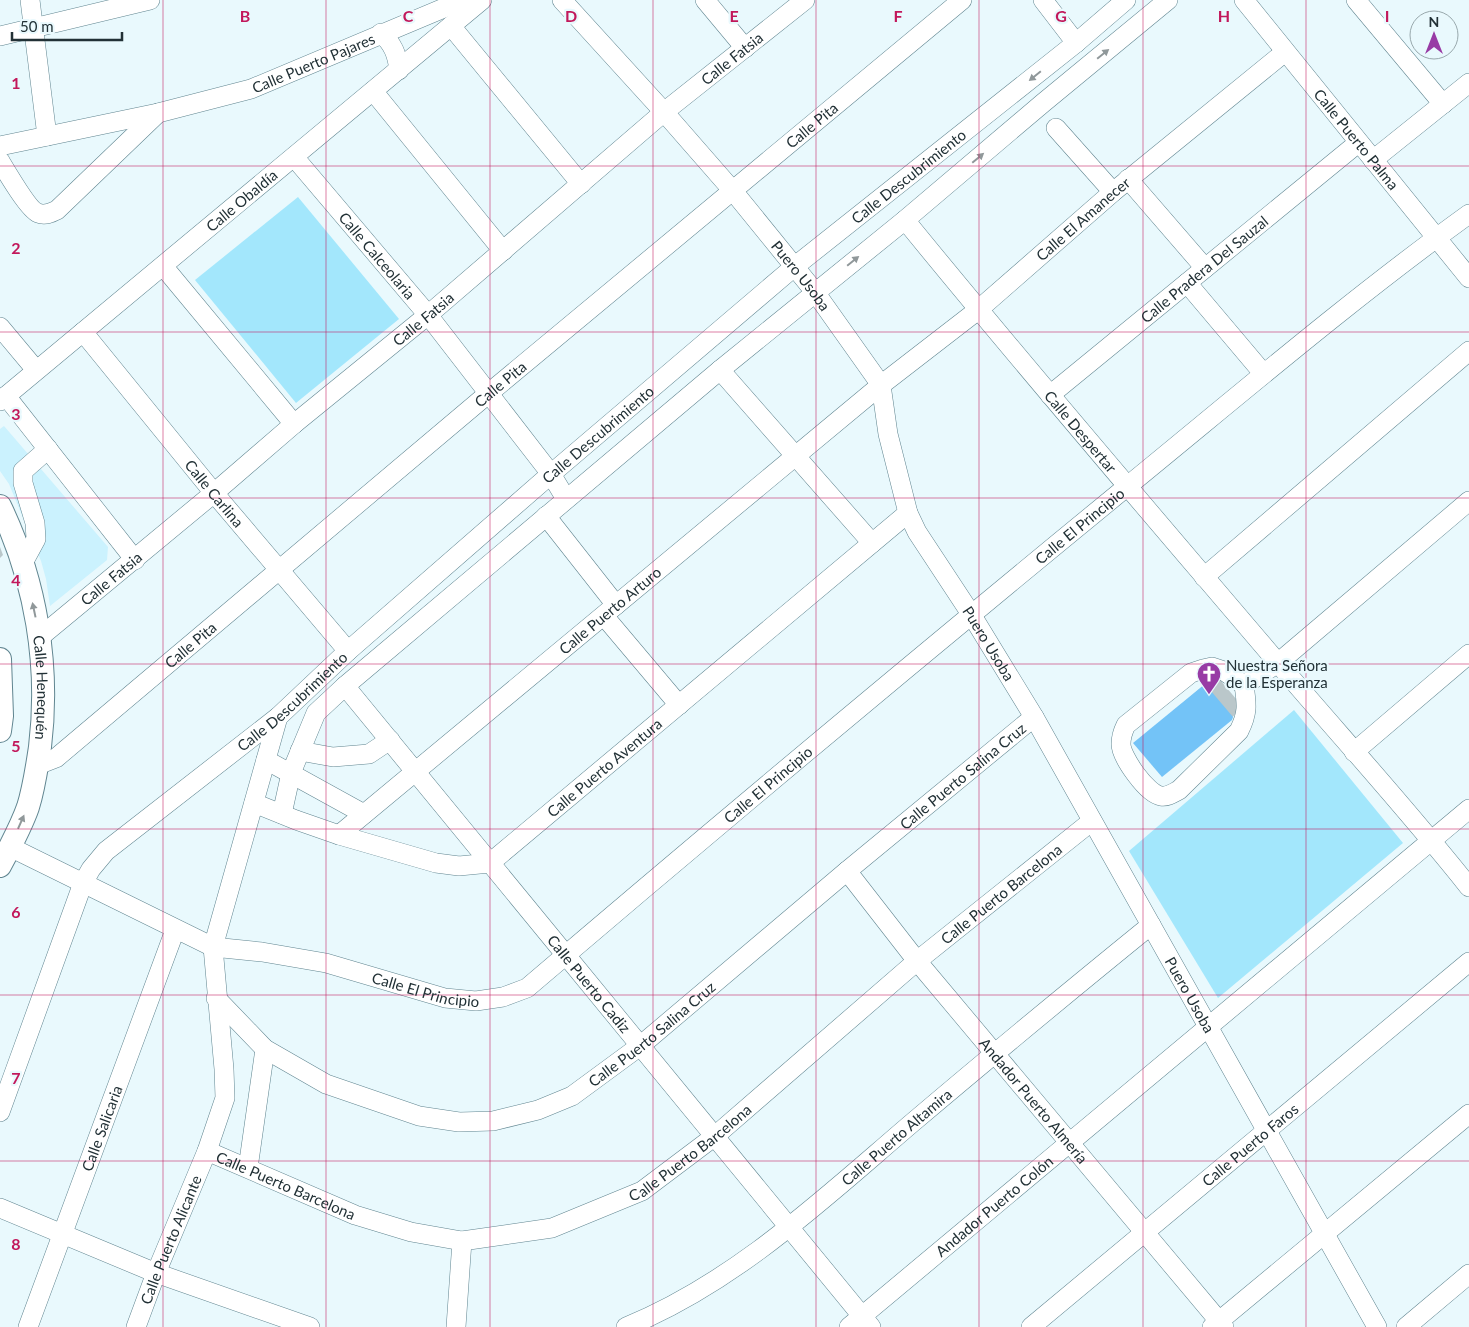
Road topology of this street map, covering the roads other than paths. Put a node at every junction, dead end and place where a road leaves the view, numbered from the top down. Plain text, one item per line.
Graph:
1 (30, 0) edge
2 (150, 0) edge
3 (463, 0) edge
4 (482, 0) edge
5 (562, 0) edge
6 (706, 0) edge
7 (805, 0) edge
8 (962, 0) edge
9 (1043, 0) edge
10 (1126, 0) edge
11 (1168, 0) edge
12 (1244, 0) edge
13 (1356, 0) edge
14 (451, 26) junction
15 (34, 29) junction
16 (380, 33) junction
17 (0, 36) edge
18 (1076, 42) junction
19 (745, 48) junction
20 (1285, 52) junction
21 (398, 70) junction
22 (1469, 83) edge
23 (373, 92) junction
24 (1443, 104) junction
25 (664, 112) junction
26 (158, 114) junction
27 (1056, 128) dead end
28 (46, 136) junction
29 (1358, 143) junction
30 (0, 146) edge
31 (294, 158) junction
32 (1373, 160) junction
33 (0, 161) edge
34 (1128, 180) junction
35 (581, 184) junction
36 (733, 191) junction
37 (1112, 192) junction
38 (1469, 214) edge
39 (905, 220) junction
40 (1436, 237) junction
41 (502, 251) junction
42 (163, 266) junction
43 (794, 267) junction
44 (1205, 268) junction
45 (1469, 278) edge
46 (1187, 283) junction
47 (815, 292) junction
48 (978, 310) junction
49 (428, 315) junction
50 (0, 328) edge
51 (83, 332) junction
52 (1469, 351) edge
53 (36, 370) junction
54 (720, 370) junction
55 (1263, 373) junction
56 (881, 385) junction
57 (489, 393) junction
58 (1050, 395) junction
59 (3, 399) edge
60 (294, 424) junction
61 (48, 449) junction
62 (796, 457) junction
63 (551, 474) junction
64 (1127, 486) junction
65 (214, 493) junction
66 (566, 499) junction
67 (1469, 502) edge
68 (0, 506) edge
69 (908, 513) junction
70 (546, 516) junction
71 (872, 543) junction
72 (135, 560) junction
73 (23, 563) junction
74 (280, 571) junction
75 (1204, 577) junction
76 (610, 611) junction
77 (971, 614) junction
78 (40, 637) junction
79 (348, 651) junction
80 (1469, 654) edge
81 (1278, 663) junction
82 (0, 664) edge
83 (1244, 685) junction
84 (345, 686) junction
85 (679, 705) junction
86 (278, 716) junction
87 (1034, 717) junction
88 (0, 731) edge
89 (390, 740) junction
90 (300, 752) junction
91 (1354, 752) junction
92 (266, 760) junction
93 (38, 765) junction
94 (416, 771) junction
95 (291, 774) junction
96 (254, 803) junction
97 (1469, 809) edge
98 (282, 814) junction
99 (364, 814) junction
100 (1092, 821) junction
101 (339, 835) junction
102 (1432, 841) junction
103 (5, 856) edge
104 (490, 863) junction
105 (847, 871) junction
106 (83, 883) junction
107 (1469, 887) edge
108 (1151, 925) junction
109 (175, 930) junction
110 (213, 947) junction
111 (565, 955) junction
112 (917, 961) junction
113 (1469, 962) edge
114 (216, 998) junction
115 (1209, 1028) junction
116 (640, 1046) junction
117 (265, 1049) junction
118 (995, 1052) junction
119 (0, 1112) edge
120 (1469, 1114) edge
121 (1267, 1131) junction
122 (715, 1136) junction
123 (1070, 1142) junction
124 (208, 1151) junction
125 (248, 1168) junction
126 (0, 1208) edge
127 (790, 1227) junction
128 (1145, 1232) junction
129 (62, 1234) junction
130 (1325, 1234) junction
131 (462, 1241) junction
132 (156, 1273) junction
133 (1469, 1274) edge
134 (861, 1324) edge
135 (1219, 1325) edge
136 (28, 1327) edge
137 (136, 1327) edge
138 (310, 1327) edge
139 (456, 1327) edge
140 (626, 1327) edge
141 (1031, 1327) edge
142 (1377, 1327) edge
143 (1406, 1327) edge

1 - 15 street
2 - 15 street
3 - 16 street, Calle Puerto Pajares
4 - 14 street, Calle Obaldía
5 - 25 street, Puero Usoba
6 - 19 street
7 - 19 street, Calle Fatsia
8 - 36 street, Calle Pita
9 - 18 street
10 - 18 street, Calle Descubrimiento
39 -> 11 street, Calle Descubrimiento
12 - 20 street, Calle Puerto Palma
13 - 24 street
14 - 21 street, Calle Obaldía
14 - 35 street
15 - 17 street
15 - 28 street
16 - 21 street
16 - 26 street, Calle Puerto Pajares
18 -> 43 street, Calle Descubrimiento
19 - 25 street, Calle Fatsia
20 - 29 street, Calle Puerto Palma
20 - 34 street, Calle El Amanecer
21 - 23 street, Calle Obaldía
22 - 24 street
23 - 31 street, Calle Obaldía
23 - 41 street
24 - 32 street
25 - 35 street, Calle Fatsia
25 - 36 street, Puero Usoba
26 - 28 street, Calle Puerto Pajares
26 - 33 street, Calle Puerto Pajares
27 - 37 street
28 - 30 street, Calle Puerto Pajares
29 - 32 street, Calle Puerto Palma
29 - 44 street, Calle Pradera Del Sauzal
31 - 42 street, Calle Obaldía
31 - 49 street, Calle Calceolaria
32 - 40 street, Calle Puerto Palma
34 - 37 street, Calle El Amanecer
34 - 44 street
35 - 41 street, Calle Fatsia
36 - 43 street, Puero Usoba
36 - 57 street, Calle Pita
37 - 48 street, Calle El Amanecer
38 - 40 street, Calle El Principio
47 -> 39 street, Calle Descubrimiento
39 - 48 street, Calle Despertar
40 - 45 street, Calle Puerto Palma
40 - 55 street, Calle El Principio
41 - 49 street, Calle Fatsia
42 - 51 street, Calle Obaldía
42 - 60 street
43 - 47 street, Puero Usoba
43 - 63 street, Calle Descubrimiento
44 - 46 street, Calle Pradera Del Sauzal
46 - 55 street
46 - 58 street, Calle Pradera Del Sauzal
47 - 54 street, Calle Descubrimiento
47 - 56 street, Puero Usoba
48 - 56 street, Calle El Amanecer
48 - 58 street, Calle Despertar
49 - 57 street, Calle Calceolaria
49 - 60 street, Calle Fatsia
50 - 53 street
51 - 53 street, Calle Obaldía
51 - 65 street, Calle Carlina
52 - 75 street
53 - 59 street, Calle Obaldía
54 - 62 street
54 - 66 street, Calle Descubrimiento
55 - 64 street, Calle El Principio
56 - 62 street, Calle Puerto Arturo
56 - 69 street, Puero Usoba
57 - 63 street, Calle Calceolaria
57 - 74 street, Calle Pita
58 - 64 street, Calle Despertar
59 - 61 street
60 - 65 street, Calle Fatsia
61 - 72 street
61 - 73 street
62 - 71 street
62 - 76 street, Calle Puerto Arturo
63 - 66 street, Calle Calceolaria
63 - 79 street, Calle Descubrimiento
64 - 75 street, Calle Despertar
64 - 77 street, Calle El Principio
65 - 72 street, Calle Fatsia
65 - 74 street, Calle Carlina
66 - 70 street, Calle Descubrimiento
67 - 81 street
68 - 73 main road, Calle Henequén
69 - 71 street, Calle Puerto Aventura
69 - 77 street, Puero Usoba
70 - 76 street
70 - 84 street, Calle Descubrimiento
71 - 85 street, Calle Puerto Aventura
72 - 78 street, Calle Fatsia
78 -> 73 main road, Calle Henequén
74 - 79 street, Calle Carlina
74 - 93 street, Calle Pita
75 - 81 street, Calle Despertar
76 - 85 street
76 - 94 street, Calle Puerto Arturo
77 - 87 street, Puero Usoba
77 - 111 street, Calle El Principio
78 - 93 main road, Calle Henequén
79 - 86 street, Calle Descubrimiento
80 - 91 street
81 - 83 street
81 - 91 street, Calle Despertar
82 - 88 main road
83 - 83 street
84 - 89 street, Calle Puerto Cadiz
84 - 90 street, Calle Descubrimiento
85 - 104 street, Calle Puerto Aventura
86 - 92 street, Calle Puerto Alicante
86 - 106 street, Calle Descubrimiento
87 - 100 street, Puero Usoba
87 - 105 street, Calle Puerto Salina Cruz
89 - 90 street
89 - 94 street, Calle Puerto Cadiz
90 - 95 street, Calle Descubrimiento
91 - 102 street, Calle Despertar
92 - 95 street
92 - 96 street, Calle Puerto Alicante
103 -> 93 main road, Calle Henequén
94 - 99 street, Calle Puerto Arturo
94 - 104 street, Calle Puerto Cadiz
95 - 98 street, Calle Descubrimiento
95 - 99 street
96 - 98 street
96 - 110 street, Calle Puerto Alicante
97 - 102 street
98 - 101 street
99 - 101 street, Calle Puerto Arturo
100 - 108 street, Puero Usoba
100 - 112 street, Calle Puerto Barcelona
101 - 104 street
102 - 107 street, Calle Despertar
102 - 115 street, Andador Puerto Colón
103 - 106 street, Calle El Principio
104 - 111 street, Calle Puerto Cadiz
105 - 112 street, Andador Puerto Almería
105 - 116 street, Calle Puerto Salina Cruz
106 - 109 street, Calle El Principio
106 - 119 street, Calle Descubrimiento
108 - 115 street, Puero Usoba
108 - 118 street, Calle Puerto Altamira
109 - 110 street, Calle El Principio
109 - 129 street, Calle Salicaria
110 - 111 street, Calle El Principio
110 - 114 street, Calle Puerto Alicante
111 - 116 street, Calle Puerto Cadiz
112 - 118 street, Andador Puerto Almería
112 - 122 street, Calle Puerto Barcelona
113 - 121 street, Calle Puerto Faros
114 - 117 street, Calle Puerto Salina Cruz
114 - 124 street, Calle Puerto Alicante
115 - 121 street, Puero Usoba
115 - 123 street, Andador Puerto Colón
116 - 117 street, Calle Puerto Salina Cruz
116 - 122 street, Calle Puerto Cadiz
117 - 125 street
118 - 123 street, Andador Puerto Almería
118 - 127 street, Calle Puerto Altamira
120 - 130 street
121 - 128 street, Calle Puerto Faros
121 - 130 street, Puero Usoba
122 - 127 street, Calle Puerto Cadiz
122 - 131 street, Calle Puerto Barcelona
123 - 128 street, Andador Puerto Almería
123 - 134 street, Andador Puerto Colón
124 - 125 street, Calle Puerto Barcelona
124 - 132 street, Calle Puerto Alicante
125 - 131 street, Calle Puerto Barcelona
126 - 129 street
127 - 134 street, Calle Puerto Cadiz
127 - 140 street, Calle Puerto Altamira
128 - 135 street, Andador Puerto Almería
128 - 141 street, Calle Puerto Faros
129 - 132 street
129 - 136 street, Calle Salicaria
130 - 135 street
130 - 142 street, Puero Usoba
131 - 139 street
132 - 137 street, Calle Puerto Alicante
132 - 138 street
133 - 143 street

